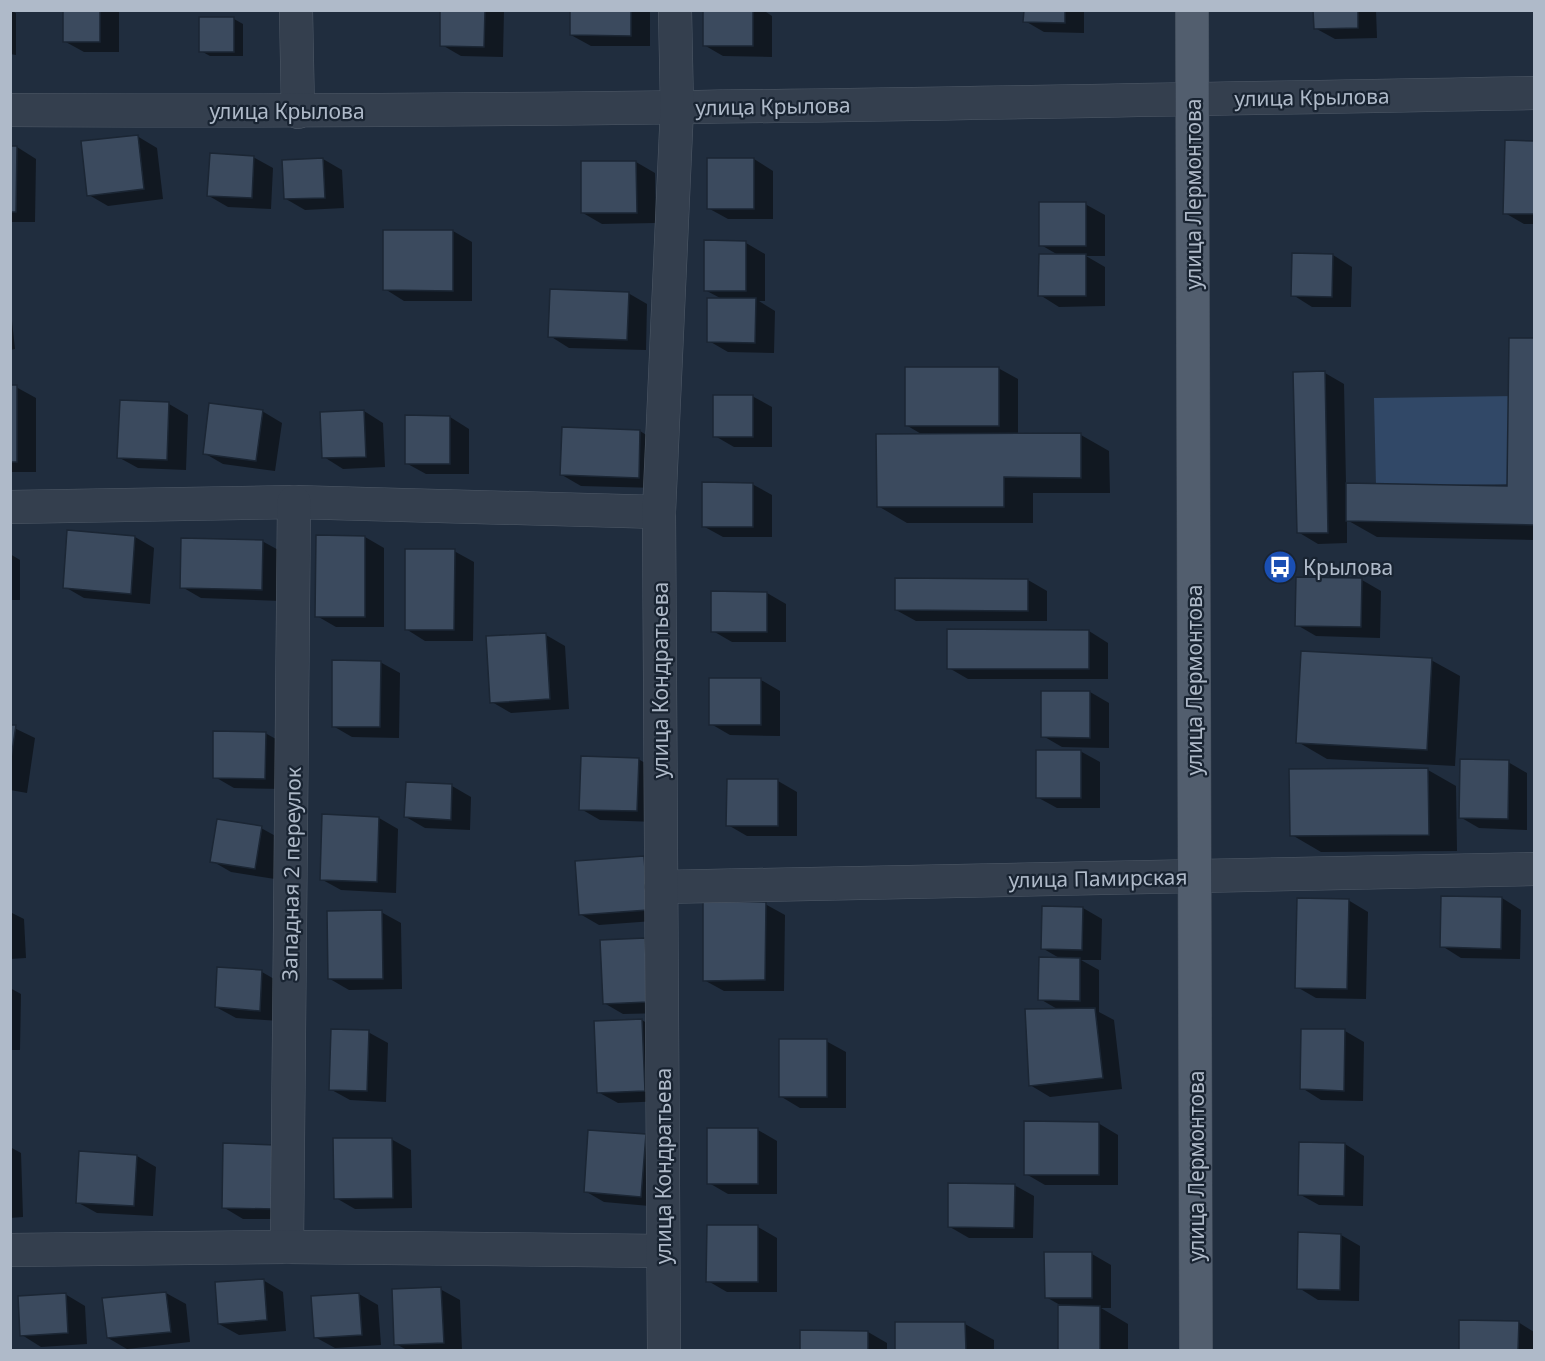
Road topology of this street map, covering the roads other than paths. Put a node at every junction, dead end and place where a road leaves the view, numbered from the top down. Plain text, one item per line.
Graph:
1 (296, 10) edge
2 (675, 10) edge
3 (1192, 10) edge
4 (1534, 93) edge
5 (1194, 99) junction
6 (677, 108) junction
7 (10, 110) edge
8 (297, 112) junction
9 (294, 502) junction
10 (10, 507) edge
11 (659, 512) junction
12 (1534, 868) edge
13 (1194, 876) junction
14 (661, 887) junction
15 (287, 1246) junction
16 (10, 1250) edge
17 (663, 1251) junction
18 (664, 1350) edge
19 (1196, 1350) edge

1 - 8 street
2 - 6 street, улица Кондратьева
3 - 5 main road, улица Лермонтова
4 - 5 street, улица Крылова
5 - 6 street, улица Крылова
5 - 13 main road, улица Лермонтова
6 - 8 street, улица Крылова
6 - 11 street, улица Кондратьева
7 - 8 street, улица Крылова
9 - 10 street
9 - 11 street
9 - 15 street, Западная 2 переулок
11 - 14 street, улица Кондратьева
12 - 13 street, улица Памирская
13 - 14 street, улица Памирская
13 - 19 main road, улица Лермонтова
14 - 17 street, улица Кондратьева
15 - 16 street
15 - 17 street
17 - 18 street, улица Кондратьева

